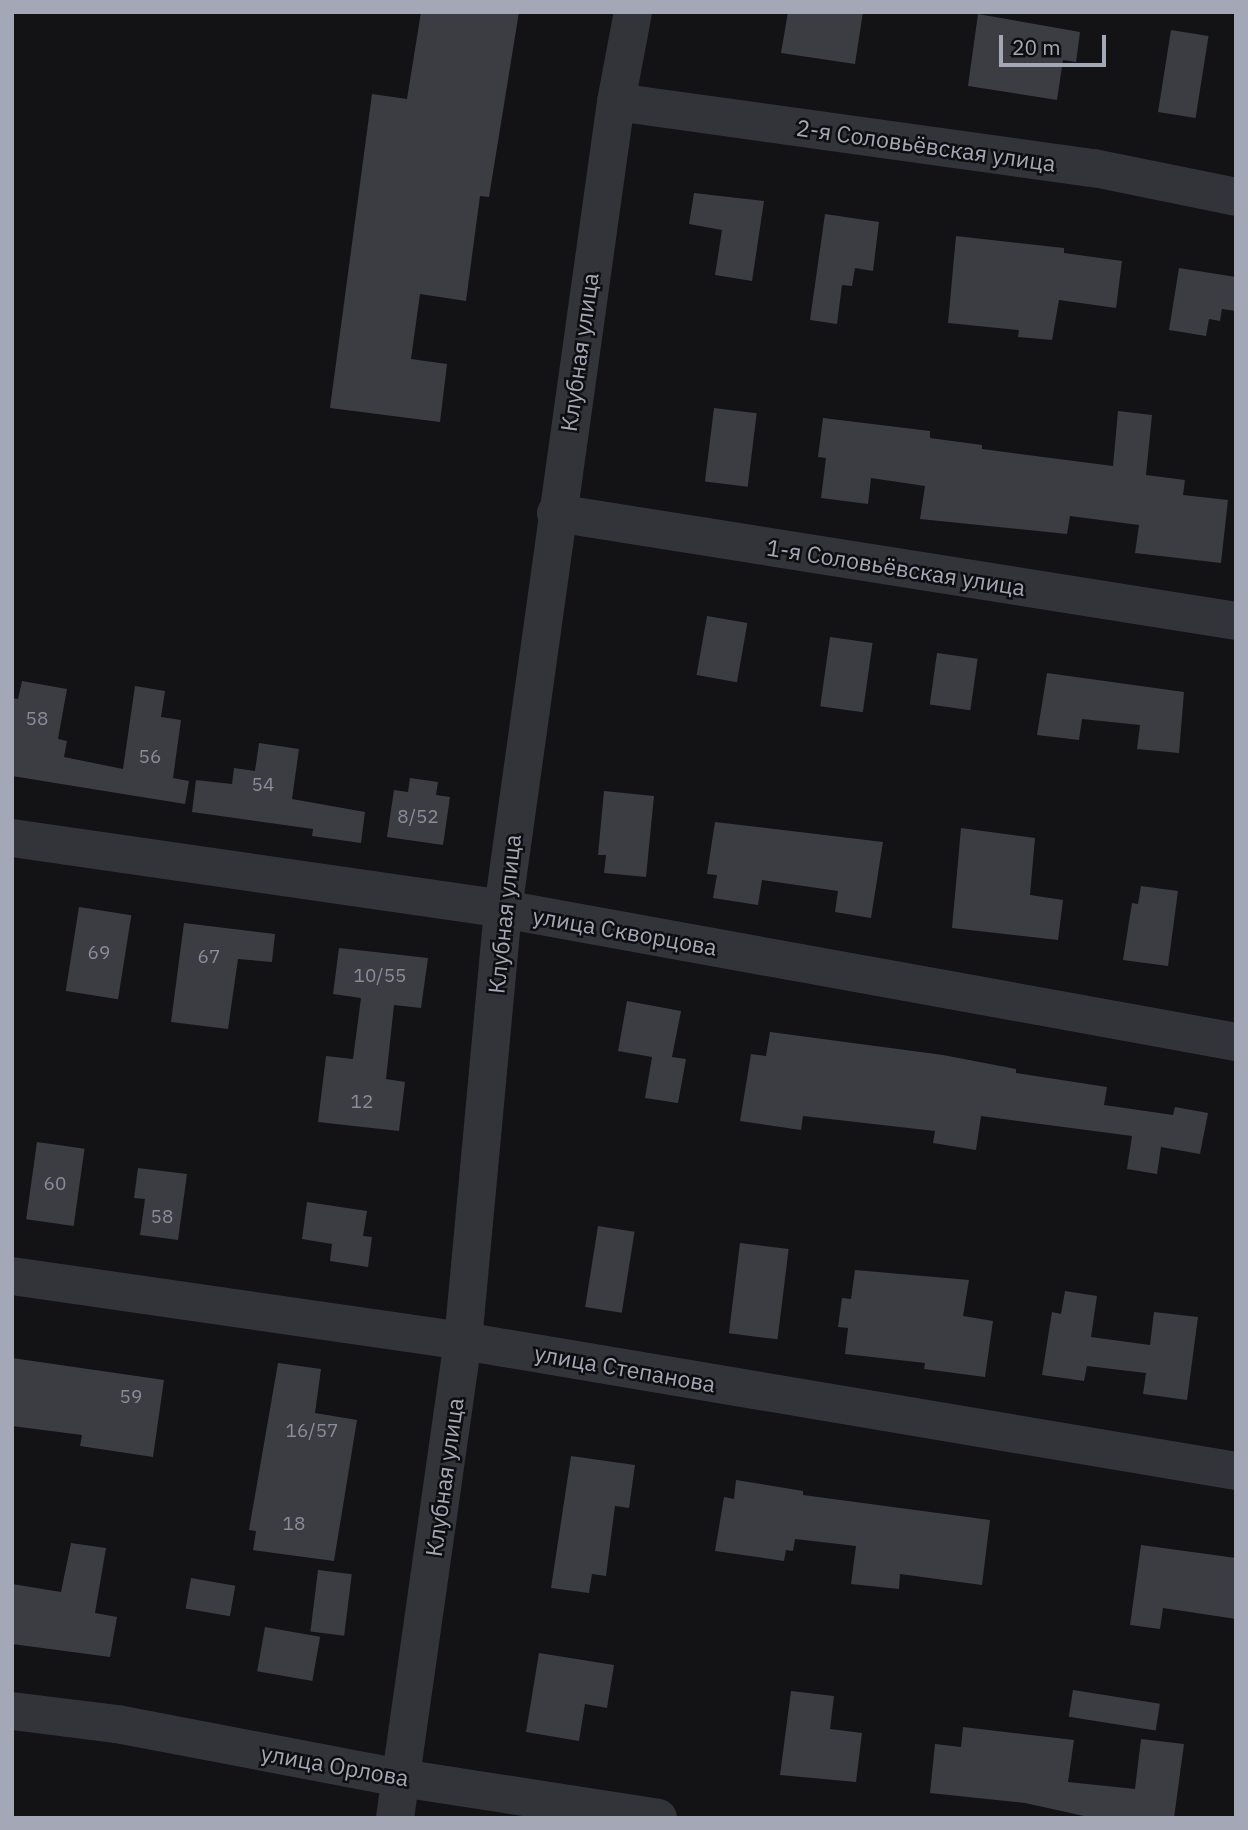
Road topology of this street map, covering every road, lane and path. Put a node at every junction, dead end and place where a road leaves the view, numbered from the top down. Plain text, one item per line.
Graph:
1 (634, 12) edge
2 (615, 102) junction
3 (1236, 197) edge
4 (556, 513) junction
5 (1236, 621) edge
6 (12, 838) edge
7 (503, 909) junction
8 (1236, 1042) edge
9 (12, 1276) edge
10 (463, 1340) junction
11 (1236, 1471) edge
12 (12, 1711) edge
13 (401, 1778) junction
14 (395, 1818) edge
15 (658, 1818) edge

1 - 2 street, Клубная улица
2 - 3 street, 2-я Соловьёвская улица
2 - 4 street, Клубная улица
4 - 5 street, 1-я Соловьёвская улица
4 - 7 street, Клубная улица
6 - 7 street, улица Скворцова
7 - 8 street, улица Скворцова
7 - 10 street, Клубная улица
9 - 10 street, улица Степанова
10 - 11 street, улица Степанова
10 - 13 street, Клубная улица
12 - 13 street, улица Орлова
13 - 14 street, Клубная улица
13 - 15 street, улица Орлова

